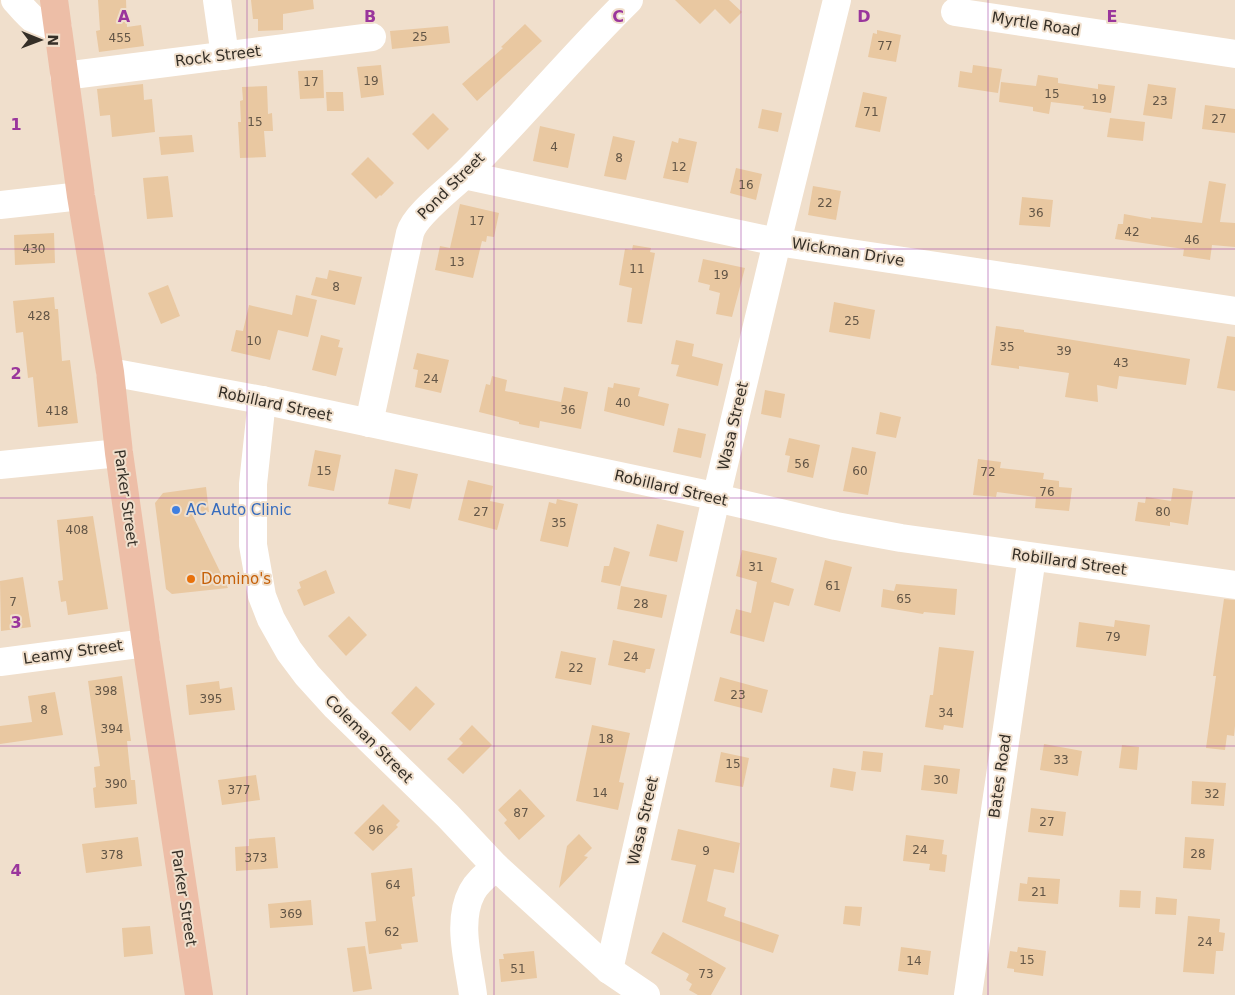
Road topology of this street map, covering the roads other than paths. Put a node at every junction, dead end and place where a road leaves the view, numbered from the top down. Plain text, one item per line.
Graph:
1 (15, 0) edge
2 (54, 0) edge
3 (217, 0) edge
4 (629, 0) edge
5 (837, 0) edge
6 (956, 12) dead end
7 (58, 28) junction
8 (372, 36) dead end
9 (1235, 54) edge
10 (225, 56) junction
11 (64, 76) junction
12 (464, 175) junction
13 (81, 196) junction
14 (0, 205) edge
15 (777, 242) junction
16 (1235, 311) edge
17 (110, 372) junction
18 (262, 400) junction
19 (369, 424) junction
20 (119, 453) junction
21 (0, 465) edge
22 (716, 498) junction
23 (1032, 557) junction
24 (1235, 585) edge
25 (146, 643) junction
26 (0, 662) edge
27 (496, 867) junction
28 (609, 970) junction
29 (199, 995) edge
30 (473, 995) edge
31 (646, 995) edge
32 (968, 995) edge

1 - 7 street
2 - 7 main road, Parker Street
3 - 10 street
4 - 12 street, Pond Street
5 - 15 street, Wasa Street
6 - 9 street, Myrtle Road
7 - 11 main road, Parker Street
8 - 10 street, Rock Street
10 - 11 street, Rock Street
11 - 13 main road, Parker Street
12 - 15 street, Wickman Drive
12 - 19 street, Pond Street
13 - 14 street
13 - 17 main road, Parker Street
15 - 16 street, Wickman Drive
15 - 22 street, Wasa Street
17 - 18 street, Robillard Street
17 - 20 main road, Parker Street
18 - 19 street, Robillard Street
18 - 27 street, Coleman Street
19 - 22 street, Robillard Street
20 - 21 street
20 - 25 main road, Parker Street
22 - 23 street, Robillard Street
22 - 28 street, Wasa Street
23 - 24 street, Robillard Street
23 - 32 street, Bates Road
25 - 26 street, Leamy Street
25 - 29 main road, Parker Street
27 - 28 street, Coleman Street
27 - 30 street
28 - 31 street, Coleman Street

